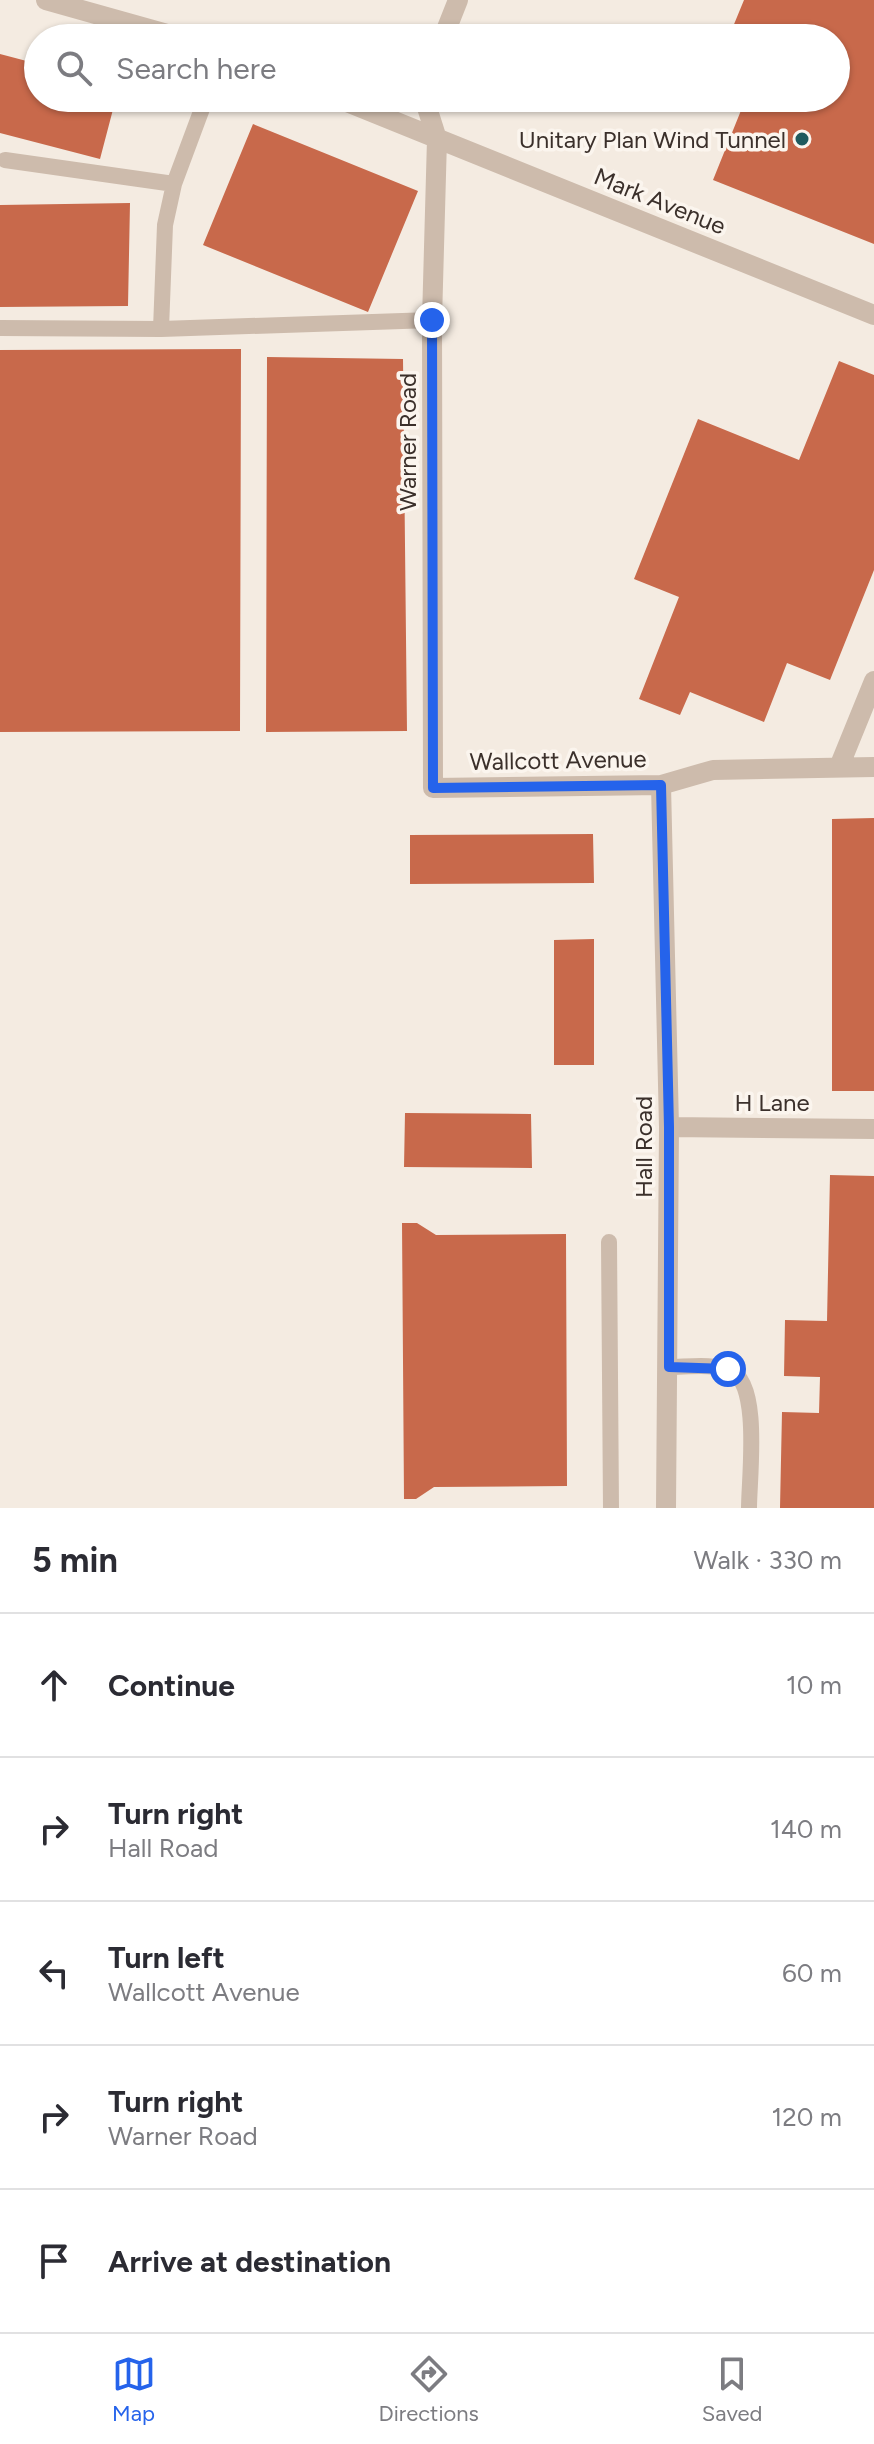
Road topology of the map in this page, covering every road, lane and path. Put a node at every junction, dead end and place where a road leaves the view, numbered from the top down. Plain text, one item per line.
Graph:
1 (46, 0) edge
2 (458, 0) edge
3 (131, 24) edge
4 (449, 24) edge
5 (201, 112) edge
6 (371, 112) edge
7 (428, 112) edge
8 (437, 139) junction
9 (5, 160) dead end
10 (174, 184) junction
11 (874, 315) edge
12 (432, 320) junction
13 (0, 328) edge
14 (161, 329) junction
15 (874, 681) edge
16 (839, 767) junction
17 (874, 767) edge
18 (661, 785) junction
19 (433, 788) joint
20 (669, 1127) junction
21 (874, 1129) edge
22 (609, 1242) dead end
23 (669, 1367) junction
24 (611, 1508) edge
25 (666, 1508) edge
26 (749, 1508) edge

1 - 3 street
2 - 4 street
5 - 10 lane
6 - 8 street, Mark Avenue
7 - 8 street, Warner Road
8 - 11 street, Mark Avenue
8 - 12 street, Warner Road
9 - 10 lane
10 - 14 lane
12 - 14 lane
12 - 19 street, Warner Road
13 - 14 lane
15 - 16 street
16 - 17 street, Wallcott Avenue
16 - 18 street, Wallcott Avenue
18 - 19 street, Wallcott Avenue
18 - 20 street, Hall Road
20 - 21 street, H Lane
20 - 23 street, Hall Road
22 - 24 lane
23 - 25 street, Hall Road
23 - 26 lane

